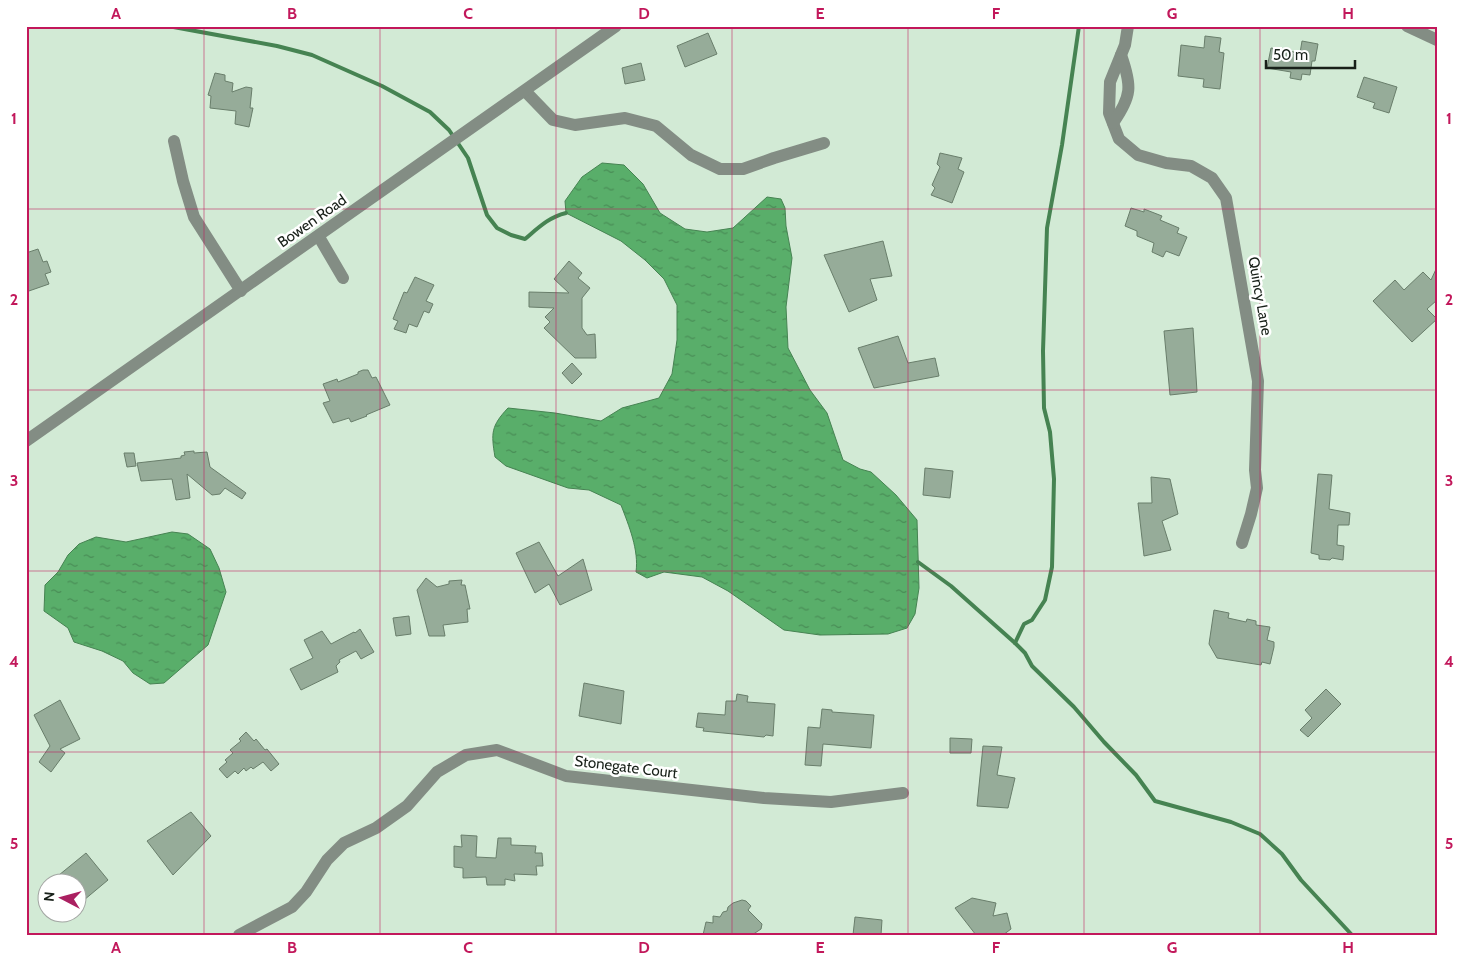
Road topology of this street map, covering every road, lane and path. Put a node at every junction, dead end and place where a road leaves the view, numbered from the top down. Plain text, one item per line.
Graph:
1 (616, 26) edge
2 (1128, 26) edge
3 (1407, 26) edge
4 (1437, 40) edge
5 (1121, 55) junction
6 (525, 91) junction
7 (1113, 123) junction
8 (174, 141) dead end
9 (824, 143) dead end
10 (319, 237) junction
11 (343, 278) dead end
12 (242, 291) junction
13 (26, 441) edge
14 (1242, 543) dead end
15 (903, 793) dead end
16 (239, 935) edge

1 - 6 street, Bowen Road
2 - 5 street, Quincy Lane
3 - 4 street
5 - 7 street, Quincy Lane
5 - 7 street, Quincy Lane
6 - 9 street
6 - 10 street, Bowen Road
7 - 14 street, Quincy Lane
8 - 12 street
10 - 11 street
10 - 12 street, Bowen Road
12 - 13 street, Bowen Road
15 - 16 street, Stonegate Court

